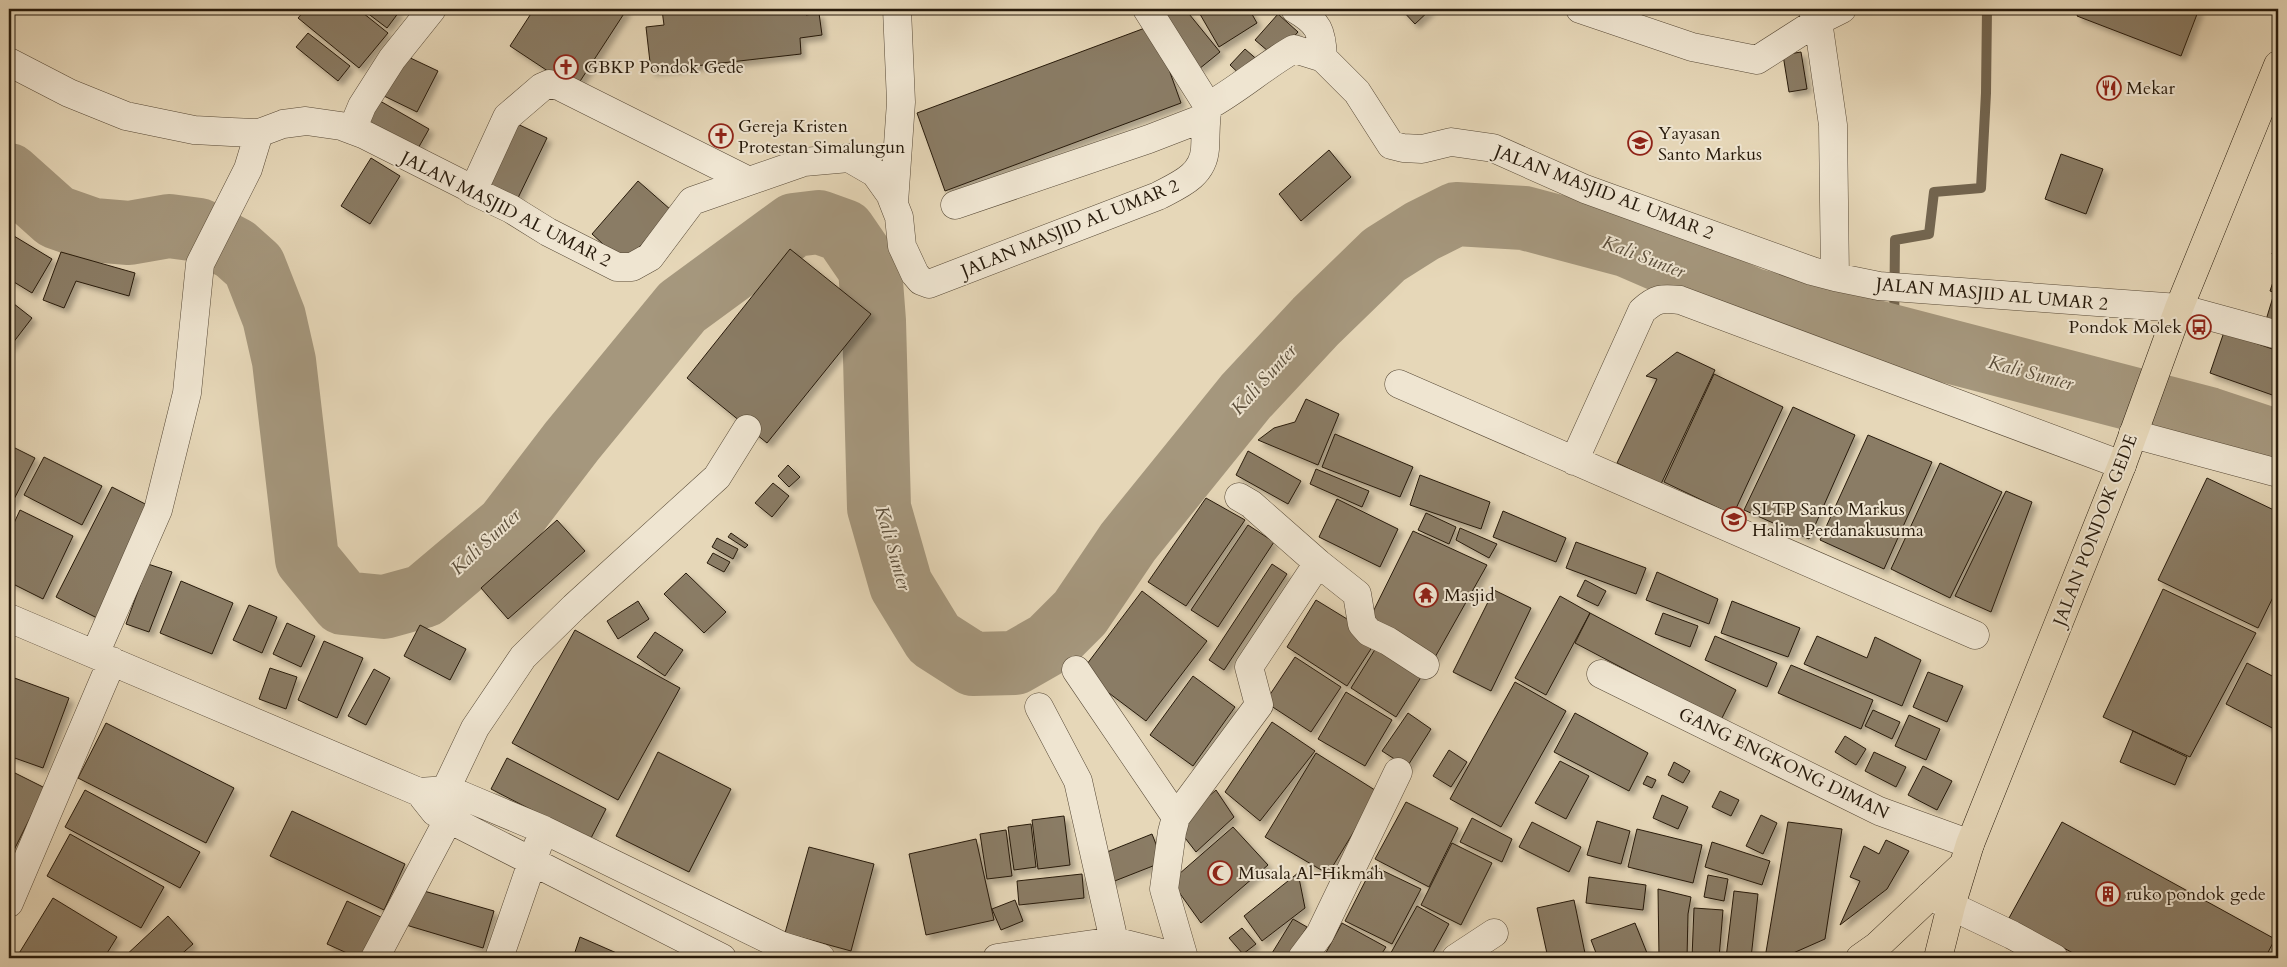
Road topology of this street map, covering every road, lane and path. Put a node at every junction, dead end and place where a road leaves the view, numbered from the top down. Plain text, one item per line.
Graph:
1 (432, 9) edge
2 (897, 9) edge
3 (1147, 9) edge
4 (1295, 9) edge
5 (1580, 9) edge
6 (1842, 9) edge
7 (1815, 15) edge
8 (1323, 58) junction
9 (9, 62) edge
10 (2278, 65) edge
11 (1207, 111) junction
12 (352, 130) junction
13 (259, 133) junction
14 (749, 180) junction
15 (473, 191) junction
16 (894, 204) junction
17 (955, 205) dead end
18 (1835, 277) junction
19 (2179, 308) junction
20 (2278, 335) edge
21 (1399, 384) dead end
22 (2137, 423) junction
23 (747, 429) dead end
24 (1574, 461) junction
25 (2122, 465) junction
26 (2278, 473) edge
27 (1239, 497) dead end
28 (1318, 563) junction
29 (9, 618) edge
30 (1976, 636) dead end
31 (103, 657) junction
32 (1426, 665) dead end
33 (1076, 670) dead end
34 (1600, 674) dead end
35 (1038, 706) dead end
36 (1398, 772) dead end
37 (442, 802) junction
38 (1176, 817) junction
39 (544, 830) junction
40 (1966, 855) junction
41 (532, 861) junction
42 (661, 886) junction
43 (1940, 901) junction
44 (9, 903) edge
45 (641, 917) junction
46 (740, 927) junction
47 (1494, 933) dead end
48 (2011, 947) edge
49 (780, 952) edge
50 (1126, 952) edge
51 (1178, 957) edge
52 (375, 958) edge
53 (499, 958) edge
54 (722, 958) edge
55 (729, 958) edge
56 (820, 958) edge
57 (997, 958) edge
58 (1302, 958) edge
59 (1456, 958) edge
60 (1860, 958) edge
61 (1938, 958) edge
62 (2054, 958) edge

1 - 12 street
2 - 16 street
3 - 11 street
4 - 8 street
5 - 7 street
6 - 7 street
7 - 18 street
8 - 11 street, JALAN MASJID AL UMAR 2
8 - 18 street, JALAN MASJID AL UMAR 2
9 - 13 street, JALAN MASJID AL UMAR 2
10 - 19 main road, JALAN PONDOK GEDE
11 - 16 street, JALAN MASJID AL UMAR 2
11 - 17 street
12 - 13 street, JALAN MASJID AL UMAR 2
12 - 15 street, JALAN MASJID AL UMAR 2
13 - 31 street
14 - 15 street, JALAN MASJID AL UMAR 2
14 - 15 street
14 - 16 street, JALAN MASJID AL UMAR 2
18 - 19 street, JALAN MASJID AL UMAR 2
19 - 20 street, JALAN MASJID AL UMAR 2
19 - 22 main road, JALAN PONDOK GEDE
21 - 24 street
22 - 25 main road, JALAN PONDOK GEDE
22 - 26 street
23 - 37 street
24 - 25 street
24 - 30 street
25 - 40 main road, JALAN PONDOK GEDE
27 - 28 street
28 - 32 street
28 - 38 street
29 - 31 street
31 - 37 street
31 - 44 street
33 - 38 street
34 - 40 street, GANG ENGKONG DIMAN
35 - 50 street
36 - 58 street
37 - 39 street
37 - 41 street
37 - 52 street
38 - 51 street
39 - 41 street
39 - 42 street
40 - 43 main road, JALAN PONDOK GEDE
41 - 45 street
41 - 53 street
42 - 45 street
42 - 46 street
43 - 48 street
43 - 60 main road, JALAN PONDOK GEDE
43 - 61 main road
45 - 54 street
46 - 49 street
46 - 55 street
47 - 59 street
48 - 62 street
49 - 56 street
50 - 51 street
50 - 57 street

